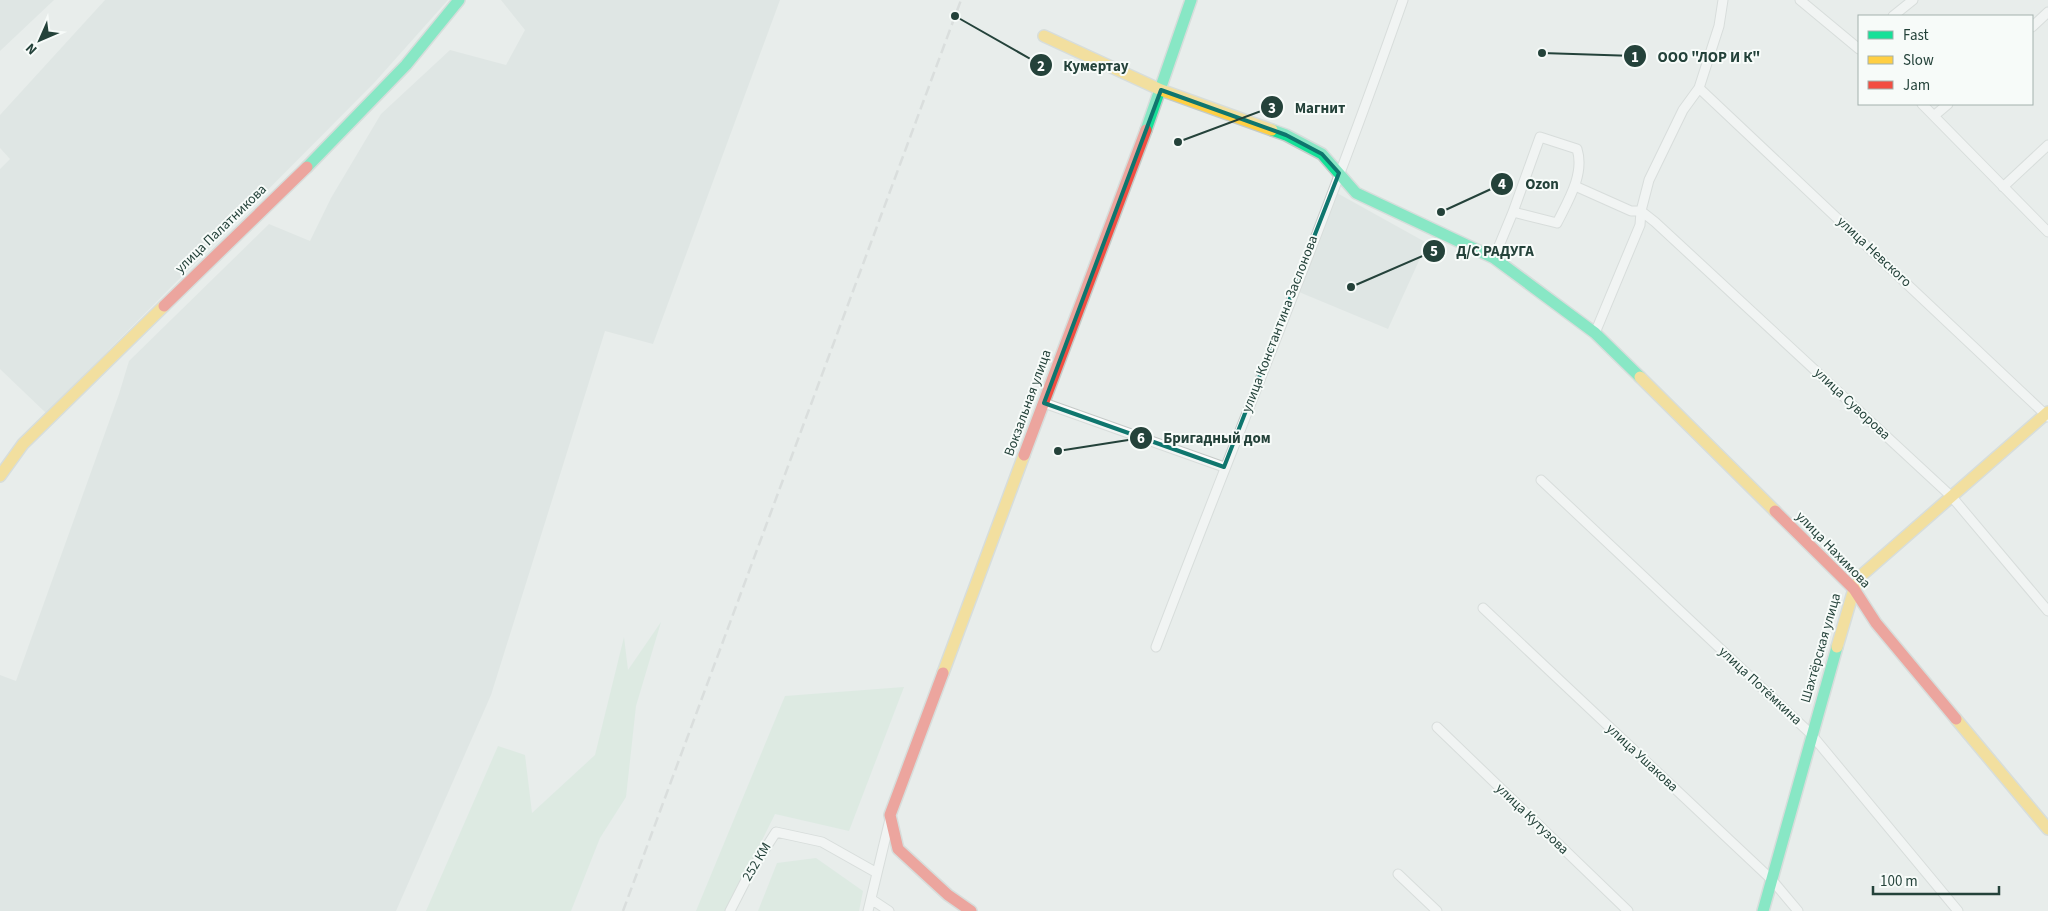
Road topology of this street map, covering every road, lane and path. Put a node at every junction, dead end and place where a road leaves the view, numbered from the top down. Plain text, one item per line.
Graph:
1 (458, 0) edge
2 (1191, 0) edge
3 (1403, 0) edge
4 (1722, 0) edge
5 (1800, 0) edge
6 (1913, 0) edge
7 (2048, 12) edge
8 (1894, 15) edge
9 (2033, 26) edge
10 (1044, 36) dead end
11 (1858, 48) edge
12 (1699, 88) junction
13 (1161, 90) junction
14 (1923, 105) edge
15 (1947, 105) edge
16 (1935, 115) junction
17 (2048, 145) edge
18 (1339, 173) junction
19 (1575, 186) junction
20 (2003, 187) junction
21 (1641, 211) junction
22 (1513, 212) junction
23 (2048, 232) edge
24 (1494, 258) junction
25 (1595, 333) junction
26 (1044, 403) junction
27 (2047, 414) edge
28 (1224, 467) junction
29 (0, 476) edge
30 (1541, 480) dead end
31 (1952, 497) junction
32 (1854, 589) junction
33 (1483, 608) dead end
34 (2048, 611) edge
35 (1156, 647) dead end
36 (1437, 727) dead end
37 (1811, 734) junction
38 (890, 815) junction
39 (2048, 830) edge
40 (877, 873) junction
41 (1398, 874) dead end
42 (1772, 880) junction
43 (871, 899) junction
44 (730, 911) edge
45 (868, 911) edge
46 (889, 911) edge
47 (971, 911) edge
48 (1437, 911) edge
49 (1628, 911) edge
50 (1763, 911) edge
51 (1798, 911) edge
52 (1958, 911) edge

1 - 29 street, улица Палатникова
2 - 13 street, Вокзальная улица
3 - 18 street, улица Константина Заслонова
4 - 12 street
5 - 11 street
6 - 8 street
7 - 9 street
10 - 13 street, улица Нахимова
12 - 21 street
12 - 27 street, улица Невского
13 - 18 street, улица Нахимова
13 - 26 street, Вокзальная улица
14 - 16 street
15 - 16 street
16 - 20 street
17 - 20 street
18 - 24 street, улица Нахимова
18 - 28 street, улица Константина Заслонова
19 - 21 street
19 - 22 street
19 - 22 street
20 - 23 street
21 - 25 street
21 - 31 street, улица Суворова
22 - 24 street
24 - 25 street, улица Нахимова
25 - 32 street, улица Нахимова
26 - 28 street
26 - 38 street, Вокзальная улица
27 - 31 street, Шахтёрская улица
28 - 35 street, улица Константина Заслонова
30 - 37 street, улица Потёмкина
31 - 32 street, Шахтёрская улица
31 - 34 street, улица Суворова
32 - 37 street, Шахтёрская улица
32 - 39 street, улица Нахимова
33 - 42 street, улица Ушакова
36 - 49 street, улица Кутузова
37 - 42 street, Шахтёрская улица
37 - 52 street, улица Потёмкина
38 - 40 street
38 - 47 street
40 - 43 street
40 - 44 street, 252 КМ
41 - 48 street
42 - 50 street, Шахтёрская улица
42 - 51 street, улица Ушакова
43 - 45 street
43 - 46 street

